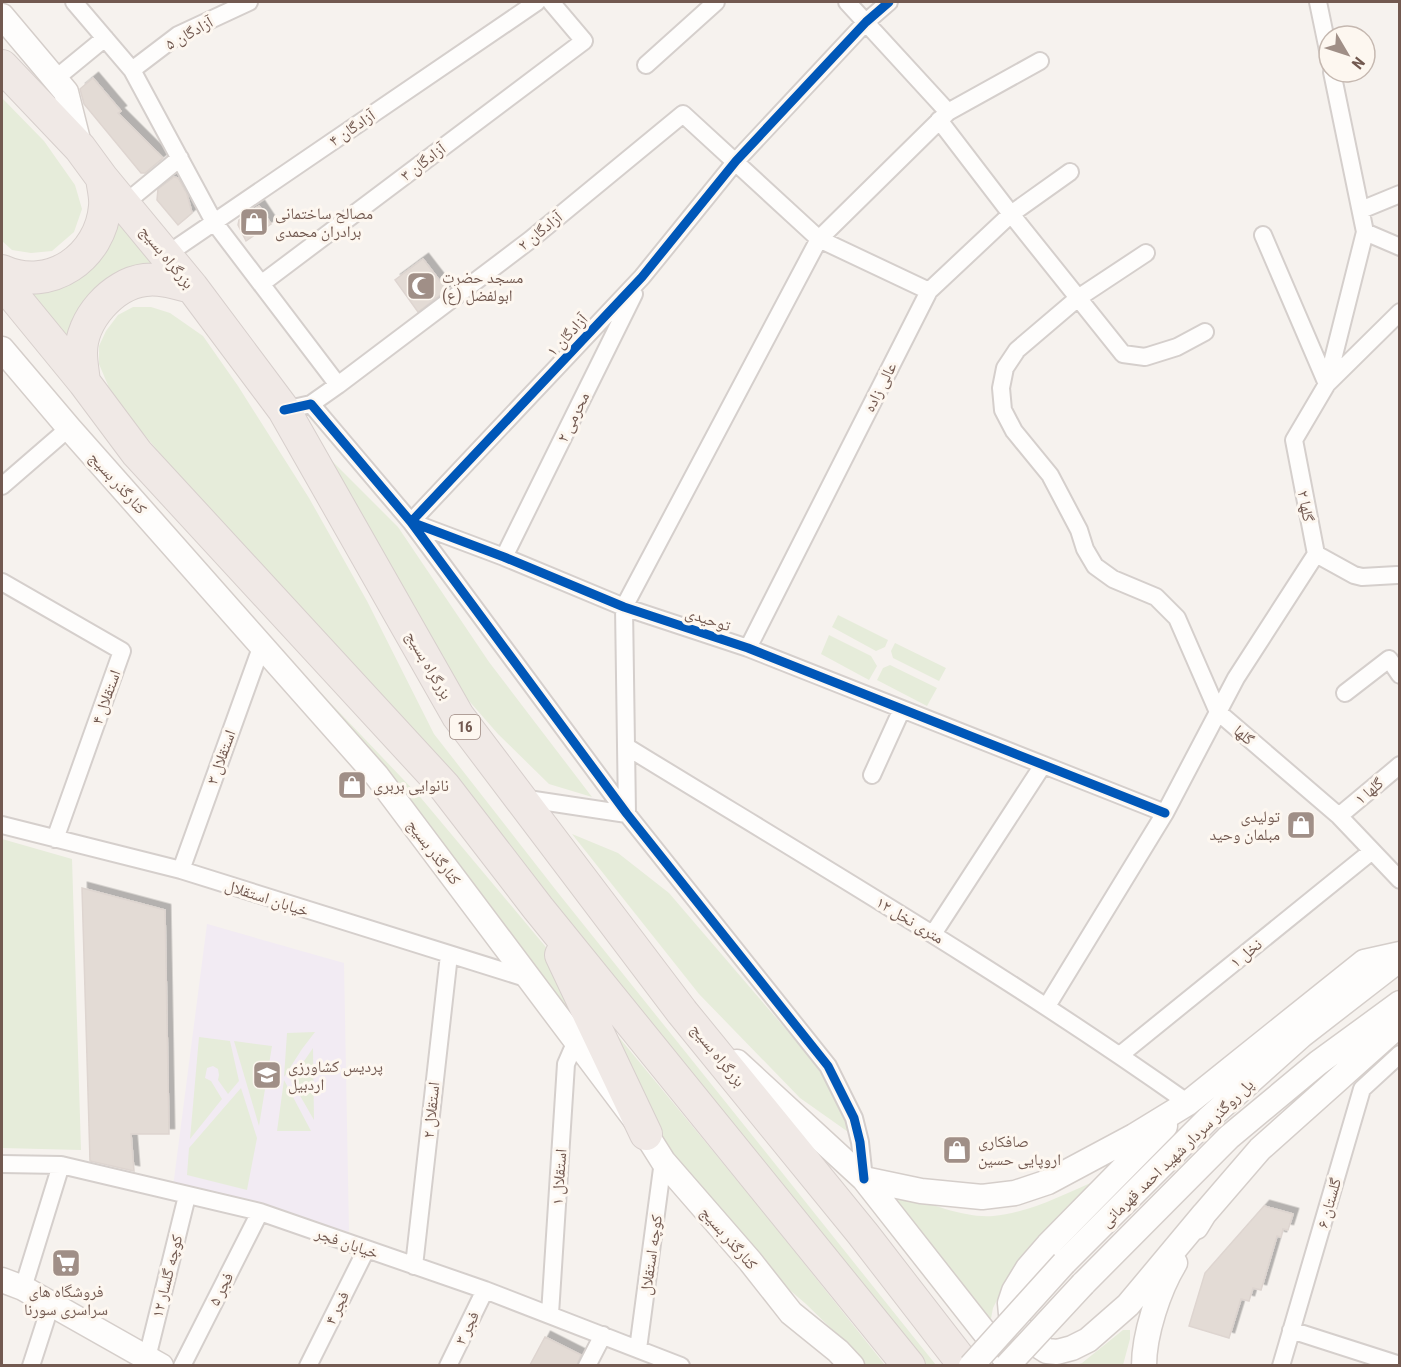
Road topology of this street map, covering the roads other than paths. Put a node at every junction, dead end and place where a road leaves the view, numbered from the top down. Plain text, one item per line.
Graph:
1 (74, 2) edge
2 (249, 2) edge
3 (537, 2) edge
4 (550, 2) edge
5 (716, 2) edge
6 (847, 2) edge
7 (889, 2) edge
8 (1318, 2) edge
9 (2, 16) edge
10 (866, 22) junction
11 (1322, 24) edge
12 (105, 38) junction
13 (1040, 61) dead end
14 (646, 65) dead end
15 (2, 66) edge
16 (132, 70) junction
17 (55, 79) junction
18 (1334, 84) edge
19 (943, 116) junction
20 (80, 148) junction
21 (180, 158) junction
22 (736, 161) junction
23 (1070, 172) dead end
24 (102, 178) junction
25 (1400, 194) edge
26 (124, 204) junction
27 (1360, 210) junction
28 (1011, 214) junction
29 (214, 222) junction
30 (1365, 232) junction
31 (1263, 235) dead end
32 (819, 238) junction
33 (1400, 247) edge
34 (1146, 253) dead end
35 (166, 255) junction
36 (2, 272) edge
37 (642, 277) junction
38 (2, 282) edge
39 (261, 284) junction
40 (192, 287) junction
41 (929, 291) junction
42 (1078, 297) junction
43 (1400, 312) edge
44 (1204, 332) dead end
45 (2, 349) edge
46 (559, 365) junction
47 (84, 382) junction
48 (590, 383) junction
49 (1327, 384) junction
50 (338, 385) junction
51 (298, 407) junction
52 (69, 428) junction
53 (2, 486) edge
54 (411, 522) junction
55 (1316, 554) junction
56 (504, 557) junction
57 (1397, 575) dead end
58 (2, 582) edge
59 (624, 607) junction
60 (262, 645) junction
61 (748, 648) junction
62 (1400, 675) edge
63 (1345, 693) dead end
64 (902, 709) junction
65 (1218, 712) junction
66 (627, 747) junction
67 (1044, 765) junction
68 (1400, 765) edge
69 (872, 775) dead end
70 (519, 798) junction
71 (1165, 813) junction
72 (627, 814) junction
73 (1339, 816) junction
74 (2, 825) edge
75 (55, 839) junction
76 (1372, 851) junction
77 (181, 870) junction
78 (1400, 880) edge
79 (538, 908) junction
80 (933, 934) junction
81 (449, 955) junction
82 (1400, 956) edge
83 (529, 979) junction
84 (1400, 1003) edge
85 (1047, 1006) junction
86 (682, 1012) junction
87 (1400, 1024) edge
88 (576, 1041) junction
89 (1400, 1054) edge
90 (1120, 1055) junction
91 (1188, 1103) junction
92 (646, 1134) junction
93 (663, 1161) junction
94 (2, 1164) edge
95 (61, 1166) junction
96 (864, 1179) junction
97 (187, 1196) junction
98 (260, 1212) junction
99 (1203, 1214) junction
100 (366, 1250) junction
101 (414, 1266) junction
102 (12, 1284) edge
103 (485, 1290) junction
104 (51, 1304) junction
105 (791, 1313) junction
106 (550, 1314) junction
107 (1291, 1330) junction
108 (603, 1335) junction
109 (638, 1349) junction
110 (151, 1363) edge
111 (31, 1365) edge
112 (182, 1365) edge
113 (308, 1365) edge
114 (448, 1365) edge
115 (586, 1365) edge
116 (681, 1365) edge
117 (828, 1365) edge
118 (852, 1365) edge
119 (909, 1365) edge
120 (965, 1365) edge
121 (971, 1365) edge
122 (1009, 1365) edge
123 (1144, 1365) edge
124 (1281, 1365) edge
125 (1400, 1365) edge

1 - 12 street
2 - 16 street, آزادگان ۵
3 - 29 street, آزادگان ۴
4 - 39 street, آزادگان ۳
5 - 14 street
6 - 10 street
7 - 10 street, آزادگان ۱
8 - 11 street
9 - 17 main road
10 - 19 street
10 - 22 street, آزادگان ۱
12 - 16 street
12 - 17 street
13 - 19 street
15 - 20 highway, بزرگراه بسیج / 16
16 - 21 street
17 - 20 main road
18 - 27 street
19 - 28 street
19 - 32 street
20 - 24 highway, بزرگراه بسیج / 16
21 - 26 street
21 - 29 street
22 - 32 street
22 - 37 street, آزادگان ۱
22 - 50 street, آزادگان ۲
23 - 28 street, عالی زاده
24 - 26 highway, بزرگراه بسیج / 16
24 - 36 highway
25 - 27 street
26 - 35 highway, بزرگراه بسیج / 16
27 - 30 street
28 - 41 street, عالی زاده
28 - 42 street
29 - 35 street, آزادگان ۴
29 - 39 street
30 - 33 street
30 - 49 street
31 - 49 street
32 - 41 street
32 - 59 street
34 - 42 street, گلها
35 - 40 highway, بزرگراه بسیج / 16
37 - 46 street, آزادگان ۱
37 - 48 street, محرمی ۲
38 - 47 highway
39 - 50 street
40 - 47 highway
40 - 51 highway, بزرگراه بسیج / 16
41 - 61 street, عالی زاده
42 - 44 street
42 - 65 street, گلها
43 - 49 street, گلها ۲
45 - 52 main road, کنارگذر بسیج
46 - 48 street
46 - 54 street, آزادگان ۱
47 - 79 highway
48 - 56 street, محرمی ۲
49 - 55 street, گلها ۲
50 - 51 street
51 - 54 street, توحیدی
51 - 70 highway, بزرگراه بسیج / 16
52 - 53 street
52 - 60 main road, کنارگذر بسیج
54 - 56 street, توحیدی
54 - 72 street
55 - 57 street
55 - 65 street
56 - 59 street, توحیدی
58 - 75 street, استقلال ۴
59 - 61 street, توحیدی
59 - 66 street
60 - 77 street, استقلال ۳
60 - 83 main road, کنارگذر بسیج
61 - 64 street, توحیدی
62 - 63 street
64 - 67 street, توحیدی
64 - 69 street
65 - 71 street
65 - 73 street, گلها
66 - 72 street
66 - 80 street, ۱۲ متری نخل
67 - 71 street, توحیدی
67 - 80 street
68 - 73 street, گلها ۱
70 - 72 street
70 - 86 highway, بزرگراه بسیج / 16
71 - 85 street
72 - 96 street
73 - 76 street, گلها
74 - 75 street, خیابان استقلال
75 - 77 street, خیابان استقلال
76 - 78 street, گلها
76 - 90 street, نخل ۱
77 - 81 street, خیابان استقلال
79 - 92 highway
79 - 119 highway
80 - 85 street, ۱۲ متری نخل
81 - 83 street, خیابان استقلال
81 - 101 street, استقلال ۲
82 - 91 main road
82 - 121 main road, پل روگذر سردار شهید احمد قهرمانی, bridge
83 - 88 main road, کنارگذر بسیج
84 - 122 main road, پل روگذر سردار شهید احمد قهرمانی, bridge
85 - 90 street, ۱۲ متری نخل
86 - 96 main road
86 - 120 highway, بزرگراه بسیج / 16
87 - 99 main road
88 - 92 main road, کنارگذر بسیج
88 - 106 street, استقلال ۱
89 - 107 street, گلستان ۶
90 - 91 street, ۱۲ متری نخل
91 - 96 main road
91 - 99 main road
92 - 93 main road, کنارگذر بسیج
93 - 105 main road, کنارگذر بسیج
93 - 109 street, کوچه استقلال
94 - 95 street, خیابان فجر
95 - 97 street, خیابان فجر
95 - 102 street
96 - 122 main road
97 - 98 street, خیابان فجر
97 - 110 street, کوچه گلسار ۱۲
98 - 100 street, خیابان فجر
98 - 112 street, فجر ۵
99 - 123 main road
100 - 101 street, خیابان فجر
100 - 113 street, فجر ۴
101 - 103 street, خیابان فجر
102 - 104 main road
103 - 106 street, خیابان فجر
103 - 114 street, فجر ۳
104 - 110 main road
104 - 111 street
105 - 117 main road
105 - 118 main road, کنارگذر بسیج
106 - 108 street, خیابان فجر
107 - 124 street, گلستان ۶
107 - 125 street
108 - 109 street, خیابان فجر
108 - 115 street
109 - 116 street, خیابان فجر

